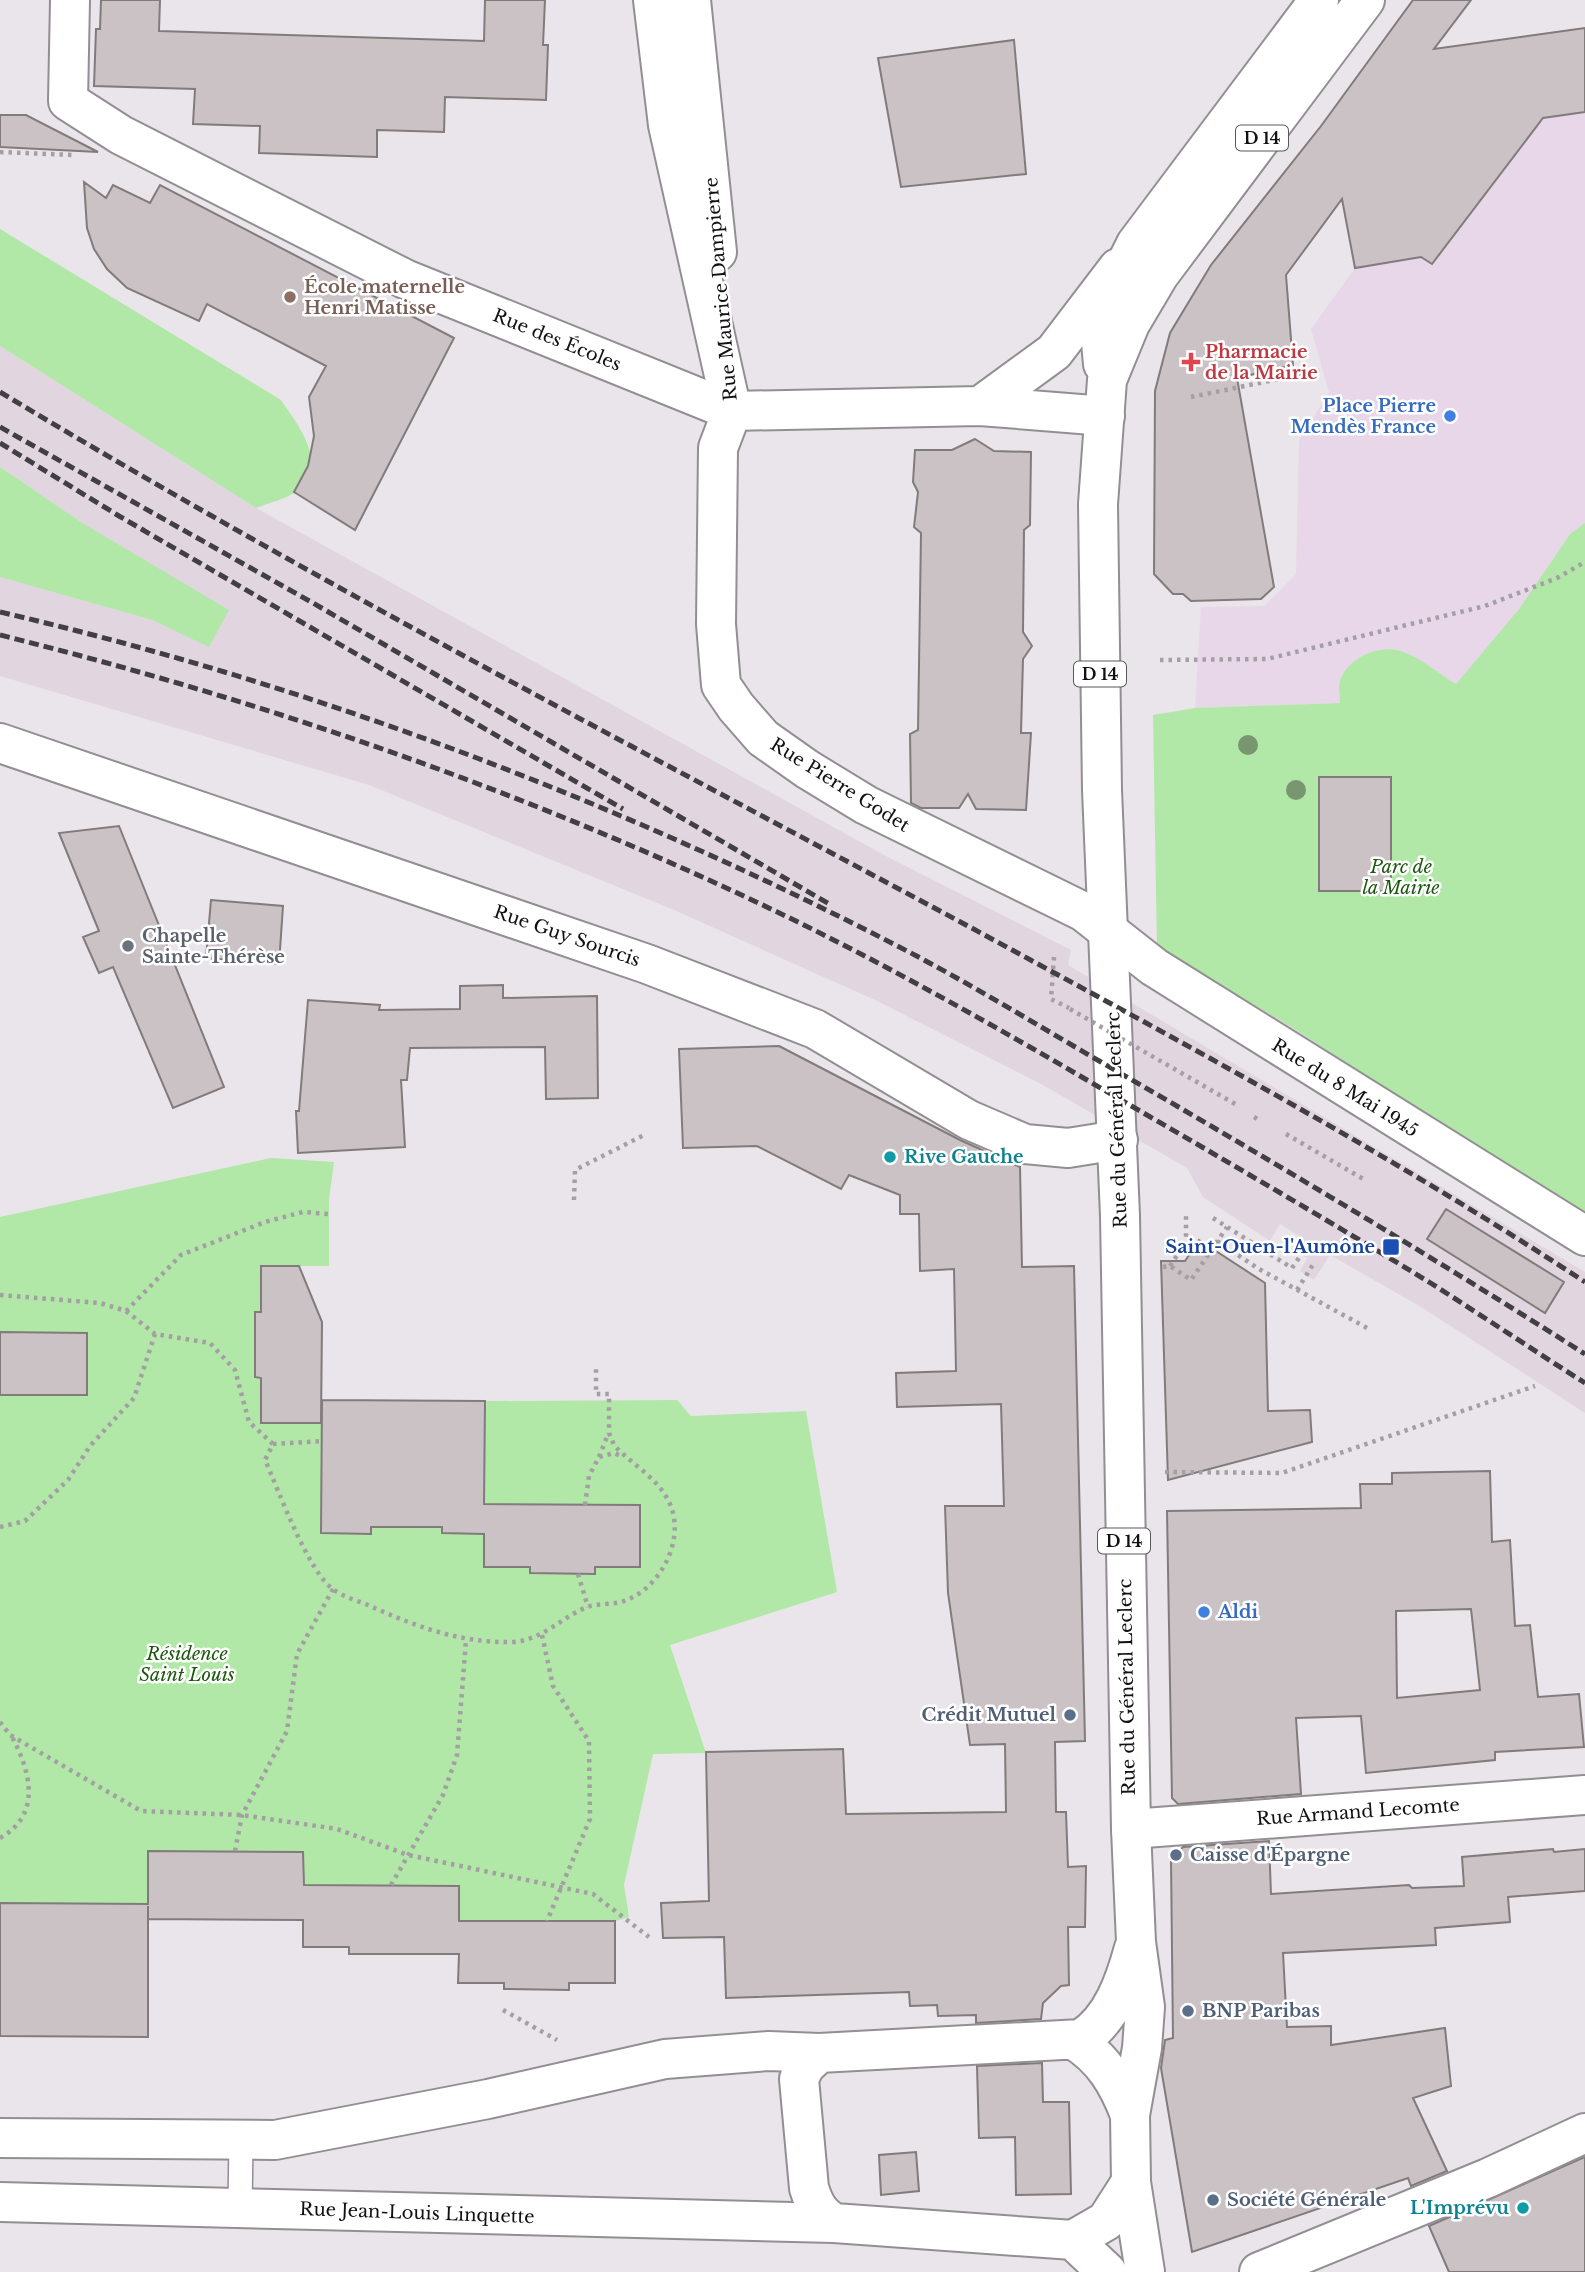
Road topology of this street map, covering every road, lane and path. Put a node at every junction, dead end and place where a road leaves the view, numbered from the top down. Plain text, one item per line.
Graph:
1 (70, 0) edge
2 (653, 0) edge
3 (691, 0) edge
4 (1319, 0) edge
5 (1365, 0) edge
6 (121, 135) junction
7 (0, 152) edge
8 (1136, 244) junction
9 (1323, 370) dead end
10 (1191, 397) dead end
11 (1106, 398) junction
12 (980, 406) junction
13 (732, 411) junction
14 (1585, 562) edge
15 (1160, 660) dead end
16 (0, 743) edge
17 (1110, 932) junction
18 (1054, 957) dead end
19 (1237, 1105) dead end
20 (1254, 1117) dead end
21 (1261, 1121) dead end
22 (646, 1134) dead end
23 (1286, 1134) dead end
24 (1118, 1140) junction
25 (1365, 1180) dead end
26 (574, 1200) dead end
27 (329, 1214) dead end
28 (1186, 1216) dead end
29 (1213, 1218) dead end
30 (1227, 1227) junction
31 (1585, 1237) edge
32 (1217, 1241) junction
33 (1301, 1255) dead end
34 (1314, 1263) dead end
35 (1297, 1290) junction
36 (0, 1295) edge
37 (126, 1311) junction
38 (1369, 1329) dead end
39 (155, 1334) junction
40 (596, 1369) dead end
41 (1535, 1386) dead end
42 (608, 1433) junction
43 (322, 1441) dead end
44 (272, 1444) junction
45 (599, 1457) junction
46 (625, 1458) junction
47 (1123, 1472) junction
48 (585, 1505) dead end
49 (0, 1527) edge
50 (578, 1574) dead end
51 (333, 1589) junction
52 (588, 1607) junction
53 (542, 1635) junction
54 (466, 1640) junction
55 (0, 1721) edge
56 (10, 1735) junction
57 (1585, 1795) edge
58 (242, 1815) junction
59 (1131, 1829) junction
60 (0, 1838) edge
61 (235, 1852) dead end
62 (408, 1855) junction
63 (391, 1885) dead end
64 (559, 1887) junction
65 (547, 1921) dead end
66 (649, 1937) dead end
67 (1136, 1942) junction
68 (1074, 2040) junction
69 (819, 2053) junction
70 (1130, 2115) junction
71 (1585, 2133) edge
72 (0, 2138) edge
73 (241, 2140) junction
74 (1131, 2182) junction
75 (0, 2202) edge
76 (240, 2208) junction
77 (834, 2223) junction
78 (1073, 2240) junction
79 (1107, 2272) edge
80 (1132, 2272) edge
81 (1145, 2272) edge
82 (1259, 2272) edge

1 - 6 street, Rue des Écoles
2 - 13 street, Rue Maurice Dampierre
3 - 13 street, Rue Maurice Dampierre
4 - 8 street, D 14
5 - 11 street, D 14
6 - 7 path
6 - 13 street, Rue des Écoles
8 - 11 street, D 14
8 - 12 street
9 - 10 path
11 - 12 street, Rue des Écoles
11 - 17 street, D 14
12 - 13 street, Rue des Écoles
13 - 17 street, Rue Pierre Godet
14 - 15 path
16 - 24 street, Rue Guy Sourcis
17 - 24 street, Rue du Général Leclerc / D 14
17 - 31 street, Rue du 8 Mai 1945
18 - 19 path, bridge
20 - 21 path
22 - 26 path
23 - 25 path
24 - 47 street, Rue du Général Leclerc / D 14
27 - 37 path
28 - 32 path
29 - 30 path
30 - 32 path
30 - 33 path
32 - 35 path
34 - 35 path
35 - 38 path
36 - 37 path
37 - 39 path
39 - 44 path
39 - 49 path
40 - 42 path
41 - 47 path
42 - 45 path
42 - 46 path
43 - 44 path
44 - 51 path
45 - 46 path
45 - 48 path
46 - 52 path
47 - 59 street, Rue du Général Leclerc / D 14
50 - 52 path
51 - 54 path
51 - 58 path
52 - 53 path
53 - 54 path
53 - 64 path
54 - 62 path
55 - 56 path
56 - 58 path
56 - 60 path
57 - 59 street, Rue Armand Lecomte
58 - 61 path
58 - 62 path
59 - 67 street, Rue du Général Leclerc / D 14
62 - 63 path
62 - 64 path
64 - 65 path
64 - 66 path
67 - 68 street
67 - 70 street, Rue du Général Leclerc / D 14
68 - 69 street
68 - 70 street
69 - 73 street
69 - 77 street
70 - 74 street, Rue du Général Leclerc / D 14
71 - 82 street
72 - 73 street
73 - 76 lane
74 - 78 street
74 - 81 street, Rue du Général Leclerc / D 14
75 - 76 street, Rue Jean-Louis Linquette
76 - 77 street, Rue Jean-Louis Linquette
77 - 78 street, Rue Jean-Louis Linquette
78 - 79 street
78 - 80 street, Rue Jean-Louis Linquette

